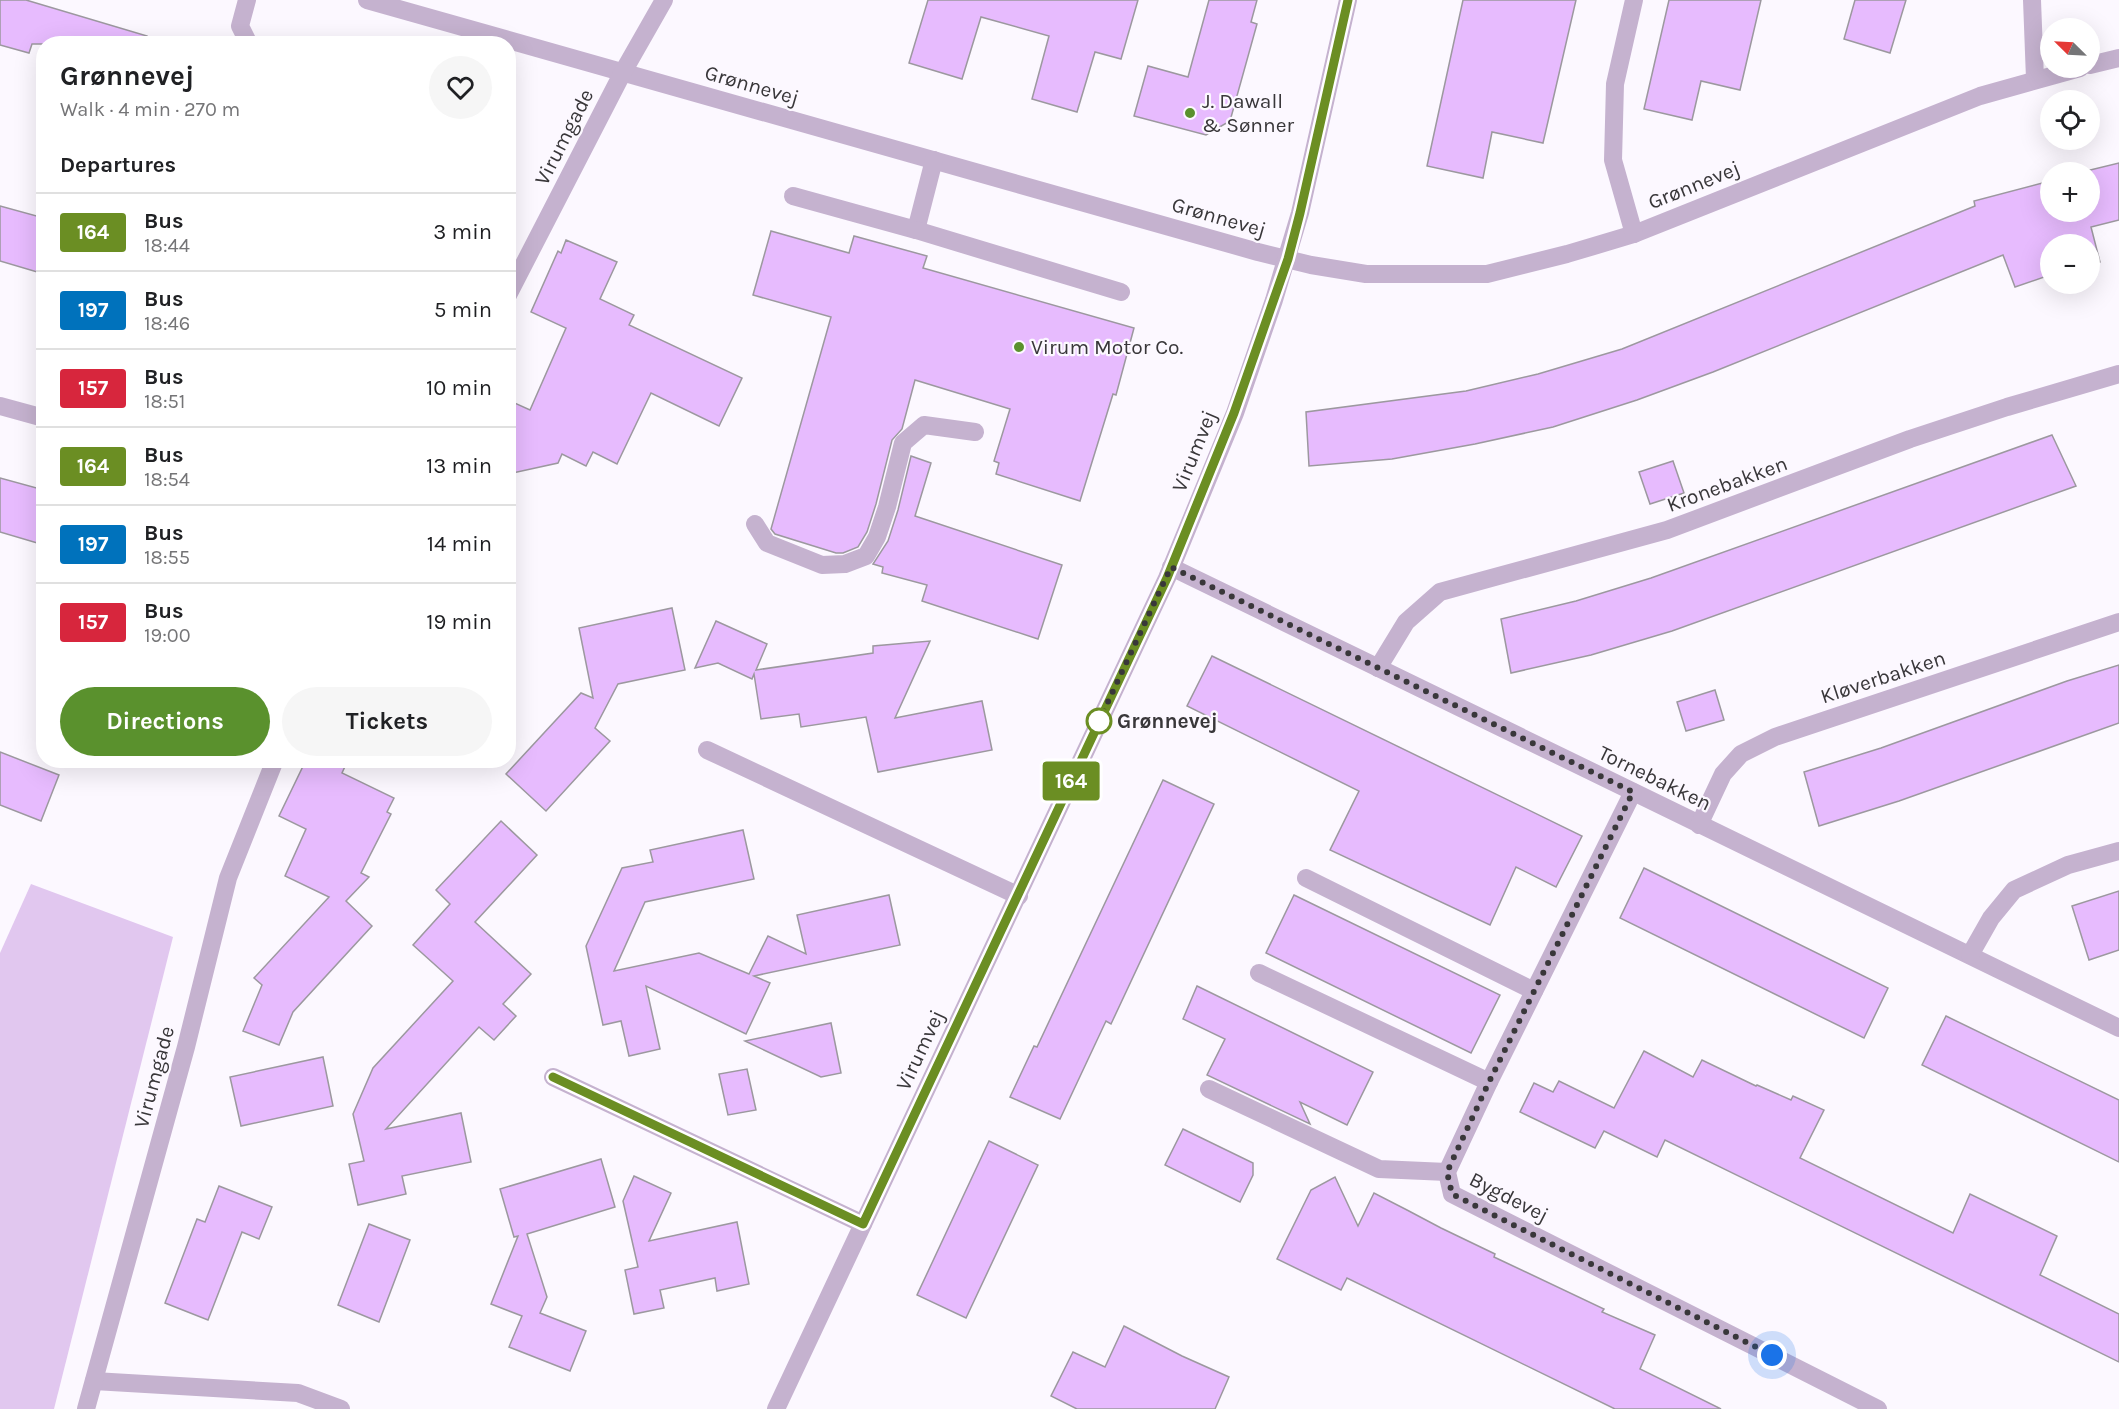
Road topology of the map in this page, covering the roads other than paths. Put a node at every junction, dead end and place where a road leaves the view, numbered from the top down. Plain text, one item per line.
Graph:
1 (247, 0) edge
2 (367, 0) edge
3 (664, 0) edge
4 (1348, 0) edge
5 (1634, 0) edge
6 (2032, 0) edge
7 (245, 36) edge
8 (471, 36) edge
9 (516, 47) edge
10 (2119, 58) edge
11 (2100, 63) edge
12 (623, 72) junction
13 (2040, 78) edge
14 (2035, 79) junction
15 (934, 160) junction
16 (793, 196) dead end
17 (916, 231) junction
18 (1634, 234) junction
19 (1288, 259) junction
20 (516, 280) edge
21 (1121, 292) dead end
22 (2119, 374) edge
23 (0, 406) edge
24 (36, 416) edge
25 (975, 432) dead end
26 (755, 524) dead end
27 (1171, 567) junction
28 (2119, 622) edge
29 (1378, 668) junction
30 (707, 750) dead end
31 (272, 768) edge
32 (1633, 792) junction
33 (1699, 825) junction
34 (2119, 850) edge
35 (1306, 878) dead end
36 (1018, 897) junction
37 (1970, 955) junction
38 (1259, 973) dead end
39 (1534, 991) junction
40 (2119, 1028) edge
41 (553, 1077) dead end
42 (1489, 1082) junction
43 (1209, 1089) dead end
44 (1447, 1172) junction
45 (863, 1224) junction
46 (94, 1381) junction
47 (86, 1409) edge
48 (340, 1409) edge
49 (776, 1409) edge
50 (1878, 1409) edge

1 - 7 street
2 - 8 street, Grønnevej
3 - 12 street, Virumgade
4 - 19 street, Virumvej
5 - 18 street
6 - 14 street
9 - 12 street, Grønnevej
10 - 11 street
12 - 15 street, Grønnevej
12 - 20 street, Virumgade
13 - 14 street, Grønnevej
14 - 18 street, Grønnevej
15 - 17 street
15 - 19 street, Grønnevej
16 - 17 street
17 - 21 street
18 - 19 street, Grønnevej
19 - 27 street, Virumvej
22 - 29 street, Kronebakken
23 - 24 street
25 - 26 street
27 - 29 street, Tornebakken
27 - 36 street, Virumvej
28 - 33 street, Kløverbakken
29 - 32 street, Tornebakken
30 - 36 street
31 - 46 street, Virumgade
32 - 33 street, Tornebakken
32 - 39 street, Bygdevej
33 - 37 street, Tornebakken
34 - 37 street
35 - 39 street
36 - 45 street, Virumvej
37 - 40 street, Tornebakken
38 - 42 street
39 - 42 street, Bygdevej
41 - 45 street
42 - 44 street, Bygdevej
43 - 44 street
44 - 50 street, Bygdevej
45 - 49 street, Virumvej
46 - 47 street, Virumgade
46 - 48 street

